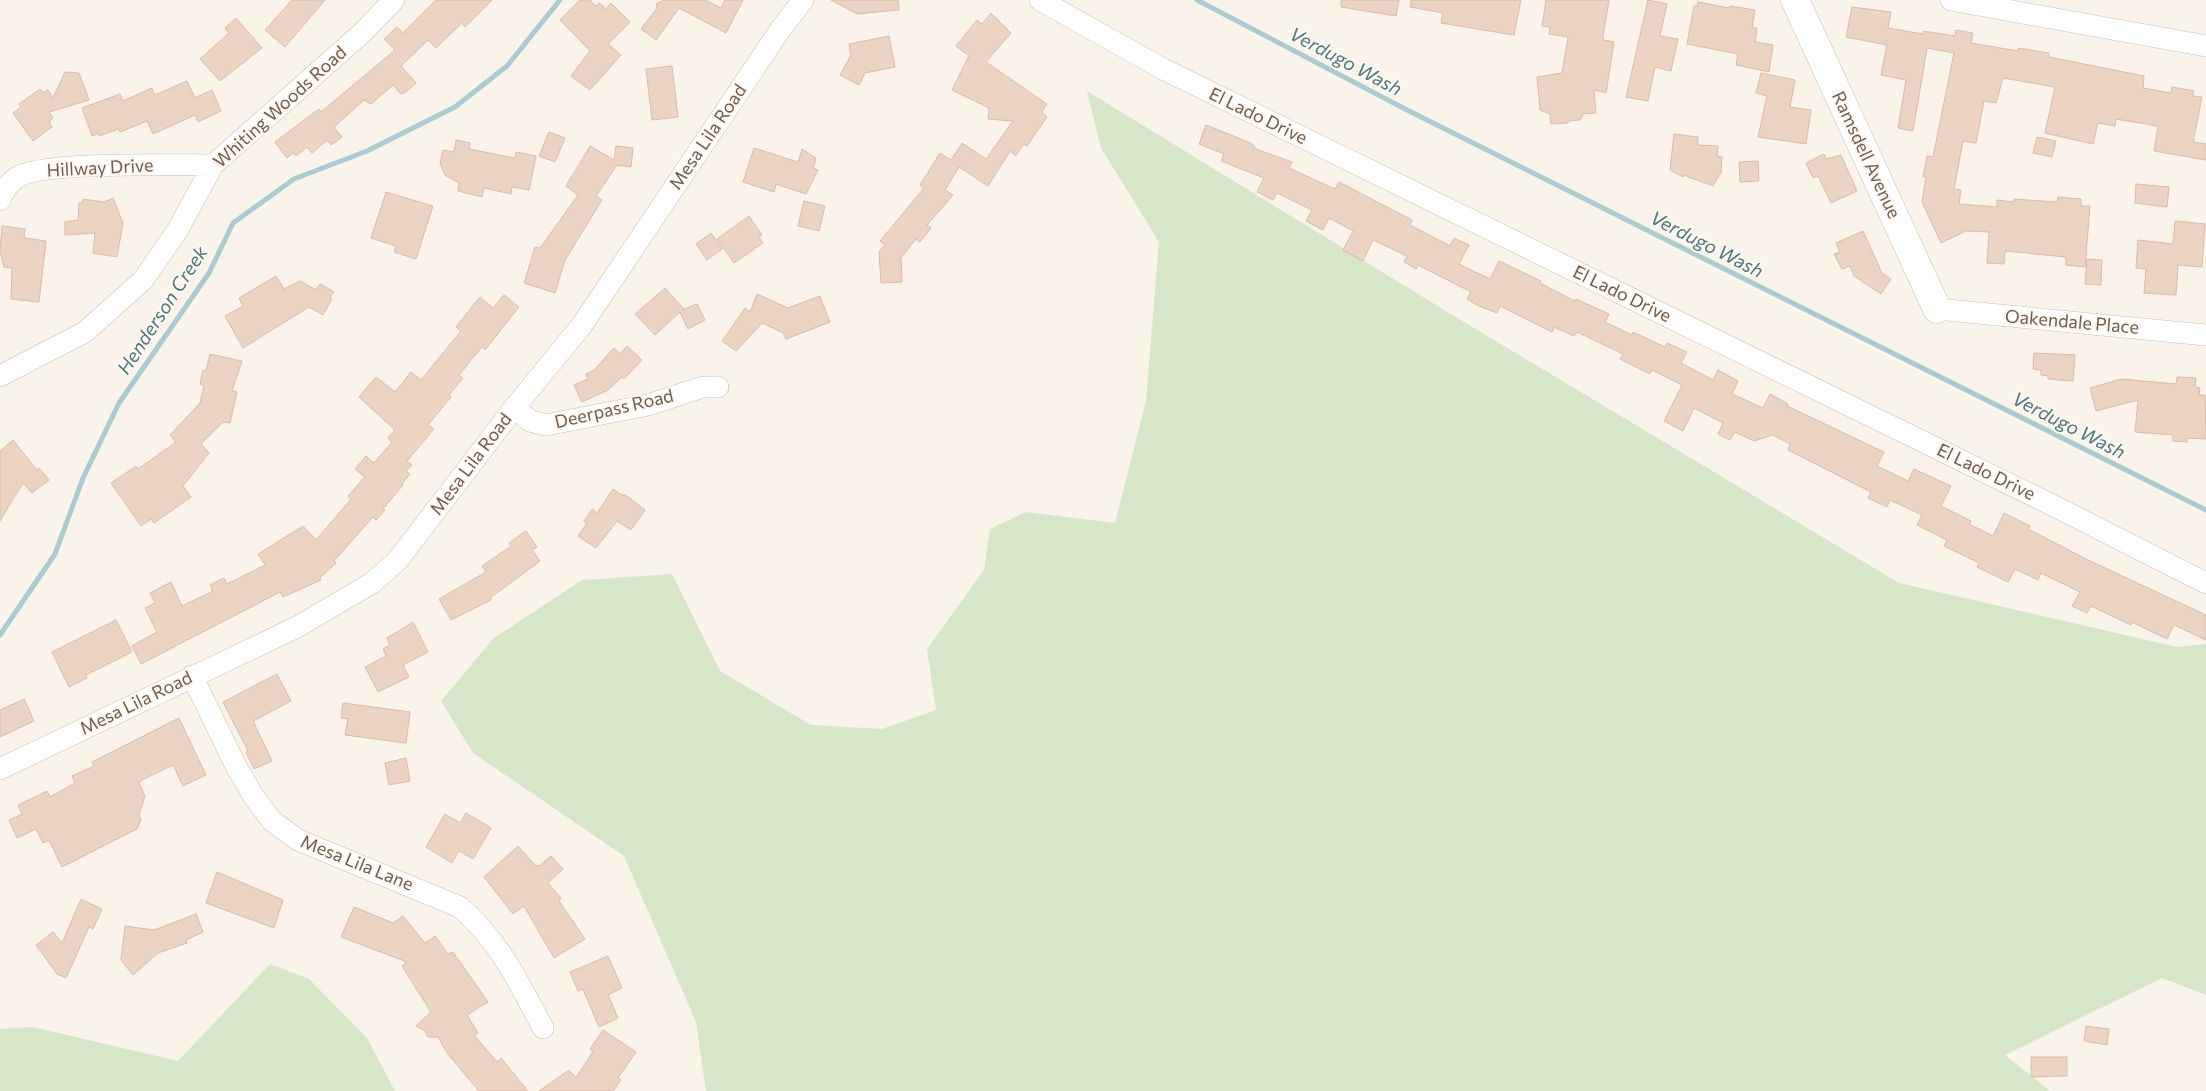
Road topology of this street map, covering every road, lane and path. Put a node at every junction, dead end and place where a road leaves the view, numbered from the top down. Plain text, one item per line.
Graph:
1 (394, 0) edge
2 (803, 0) edge
3 (1040, 0) edge
4 (1795, 0) edge
5 (1951, 0) edge
6 (2206, 46) edge
7 (212, 165) junction
8 (0, 200) edge
9 (1937, 309) joint
10 (2206, 334) edge
11 (0, 376) edge
12 (718, 387) dead end
13 (515, 407) junction
14 (2206, 583) edge
15 (192, 676) junction
16 (0, 770) edge
17 (543, 1028) dead end

1 - 7 street, Whiting Woods Road
2 - 13 street, Mesa Lila Road
3 - 14 street, El Lado Drive
4 - 9 street, Ramsdell Avenue
5 - 6 street
7 - 8 street, Hillway Drive
7 - 11 street, Whiting Woods Road
9 - 10 street, Oakendale Place
12 - 13 street, Deerpass Road
13 - 15 street, Mesa Lila Road
15 - 16 street, Mesa Lila Road
15 - 17 street, Mesa Lila Lane

